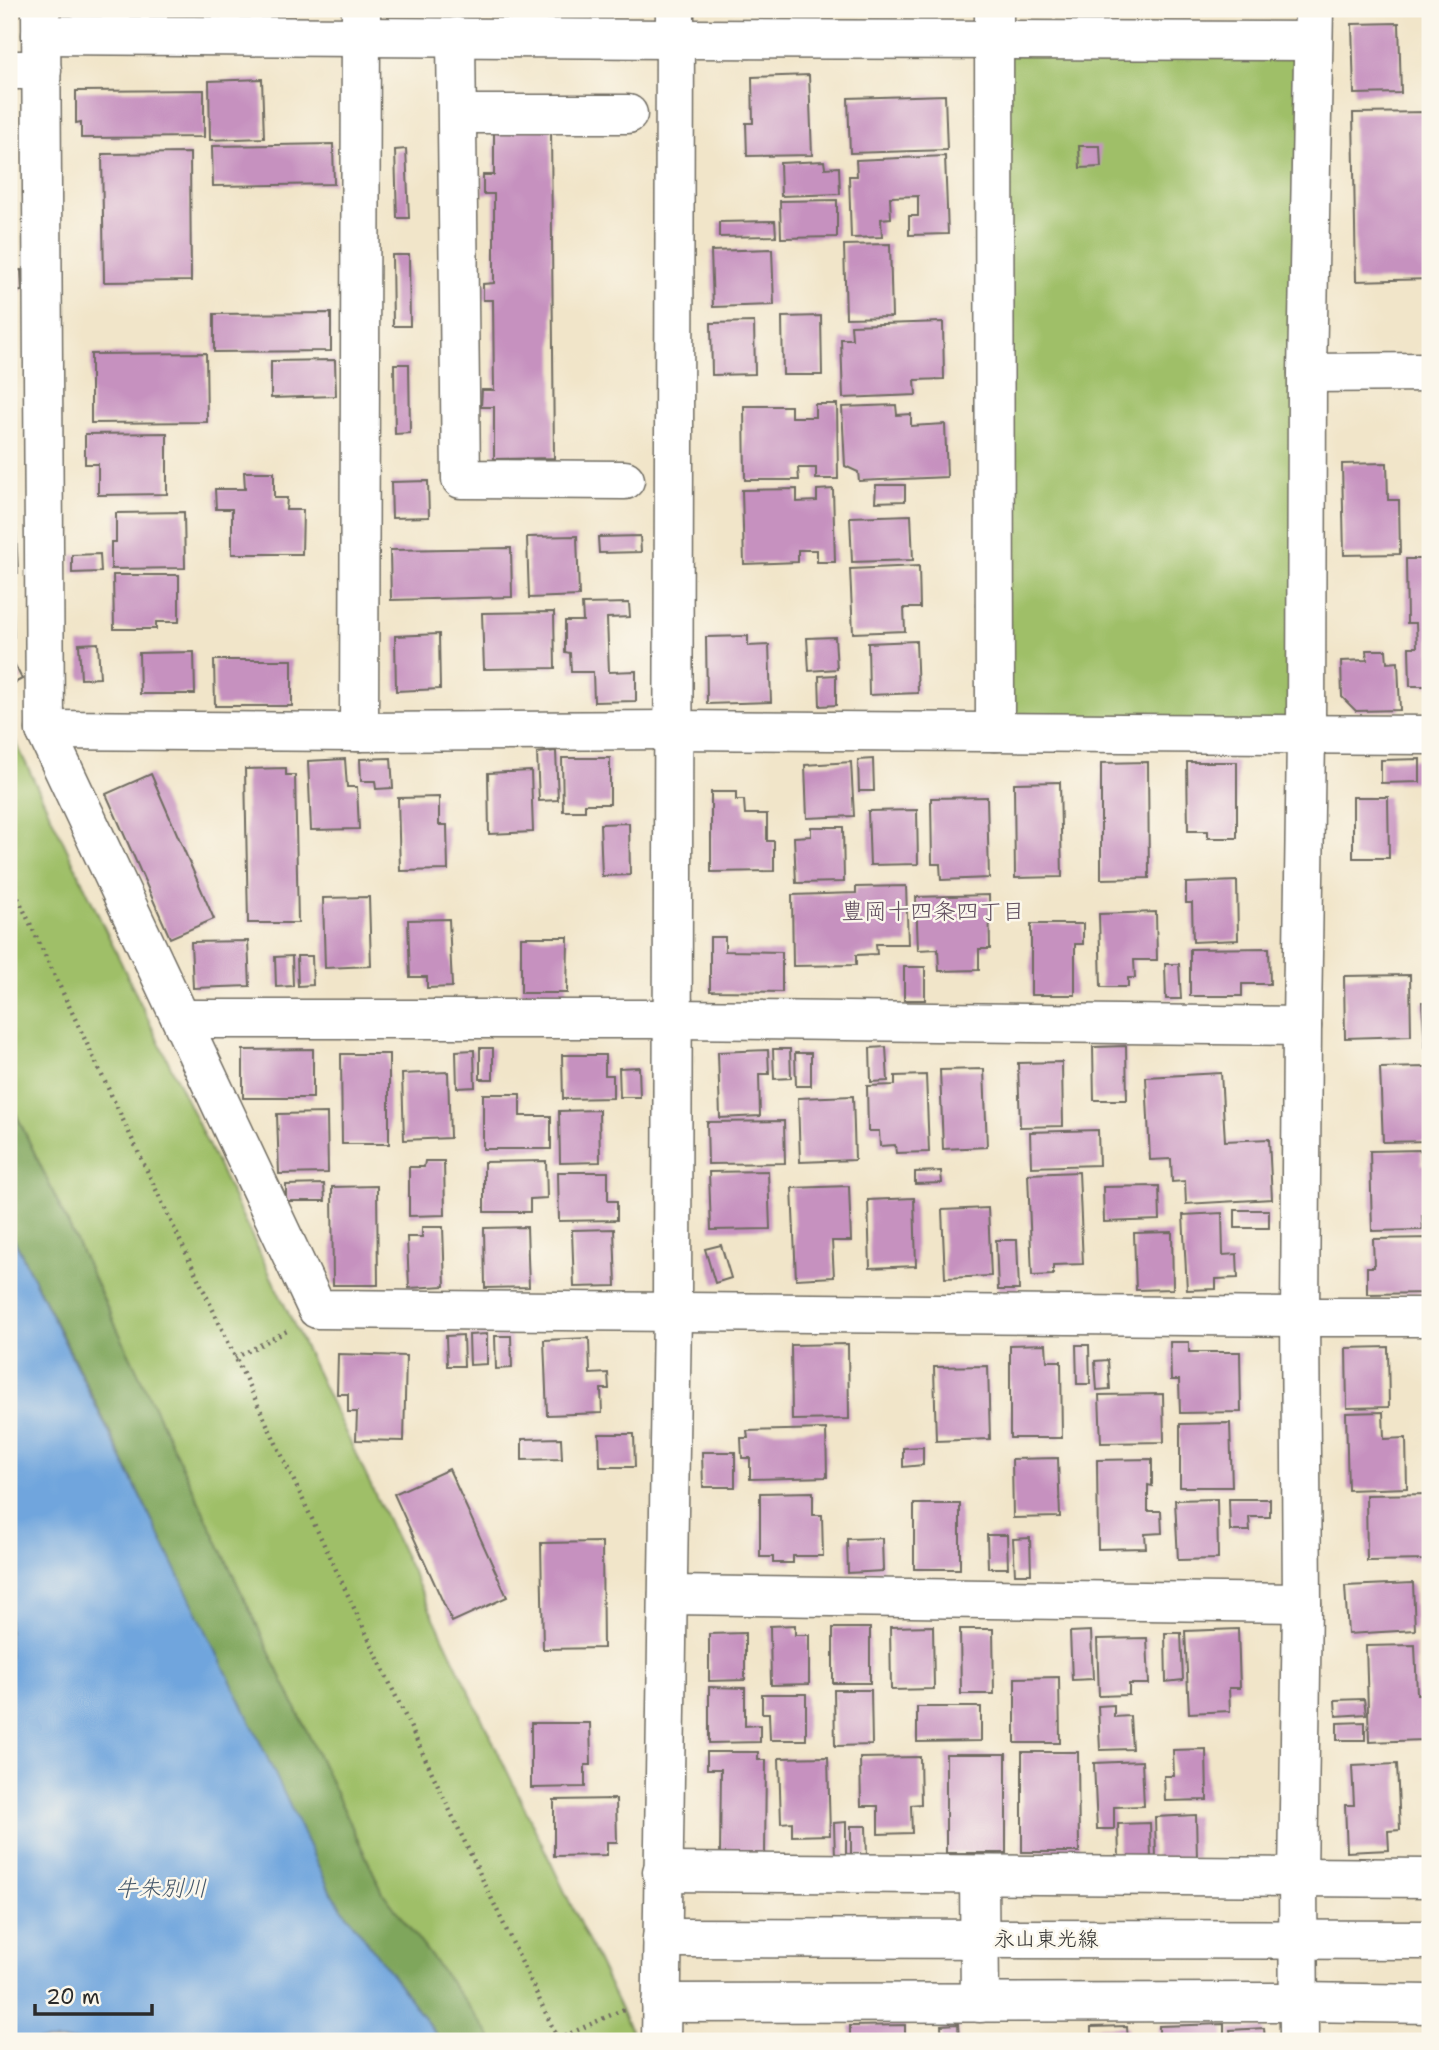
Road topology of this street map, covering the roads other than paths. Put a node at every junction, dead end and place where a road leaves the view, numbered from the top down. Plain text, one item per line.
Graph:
1 (361, 23) edge
2 (675, 24) edge
3 (994, 24) edge
4 (1314, 25) edge
5 (456, 37) junction
6 (33, 46) edge
7 (458, 114) junction
8 (628, 114) dead end
9 (1430, 372) edge
10 (1307, 373) junction
11 (625, 480) dead end
12 (46, 730) junction
13 (673, 730) junction
14 (359, 732) junction
15 (995, 732) junction
16 (1306, 734) junction
17 (1430, 735) edge
18 (183, 1020) junction
19 (673, 1020) junction
20 (1302, 1026) junction
21 (672, 1312) junction
22 (1300, 1317) junction
23 (1430, 1317) edge
24 (668, 1595) junction
25 (1302, 1603) junction
26 (662, 1872) junction
27 (979, 1875) junction
28 (1298, 1877) junction
29 (1430, 1878) edge
30 (662, 1938) junction
31 (978, 1939) junction
32 (1298, 1939) junction
33 (1430, 1940) edge
34 (1299, 2002) junction
35 (661, 2003) junction
36 (980, 2003) junction
37 (1430, 2004) edge
38 (661, 2041) edge
39 (1299, 2041) edge

1 - 5 street
1 - 6 street
1 - 14 street
2 - 3 street
2 - 5 street
2 - 13 street
3 - 4 street
3 - 15 street
4 - 10 street
5 - 7 street
6 - 12 street
7 - 8 street
7 - 11 street
9 - 10 street
10 - 16 street
12 - 14 street
12 - 18 street
13 - 14 street
13 - 15 street
13 - 19 street
15 - 16 street
16 - 17 street
16 - 20 street
18 - 19 street
18 - 21 street
19 - 20 street
19 - 21 street
20 - 22 street
21 - 22 street
21 - 24 street
22 - 23 street
22 - 25 street
24 - 25 street
24 - 26 street
25 - 28 street
26 - 27 street
26 - 30 street
27 - 28 street
27 - 31 street
28 - 29 street
28 - 32 street
30 - 31 street, 永山東光線
30 - 35 street
31 - 32 street, 永山東光線
31 - 36 street
32 - 33 street, 永山東光線
32 - 34 street
34 - 36 street
34 - 37 street
34 - 39 street
35 - 36 street
35 - 38 street

